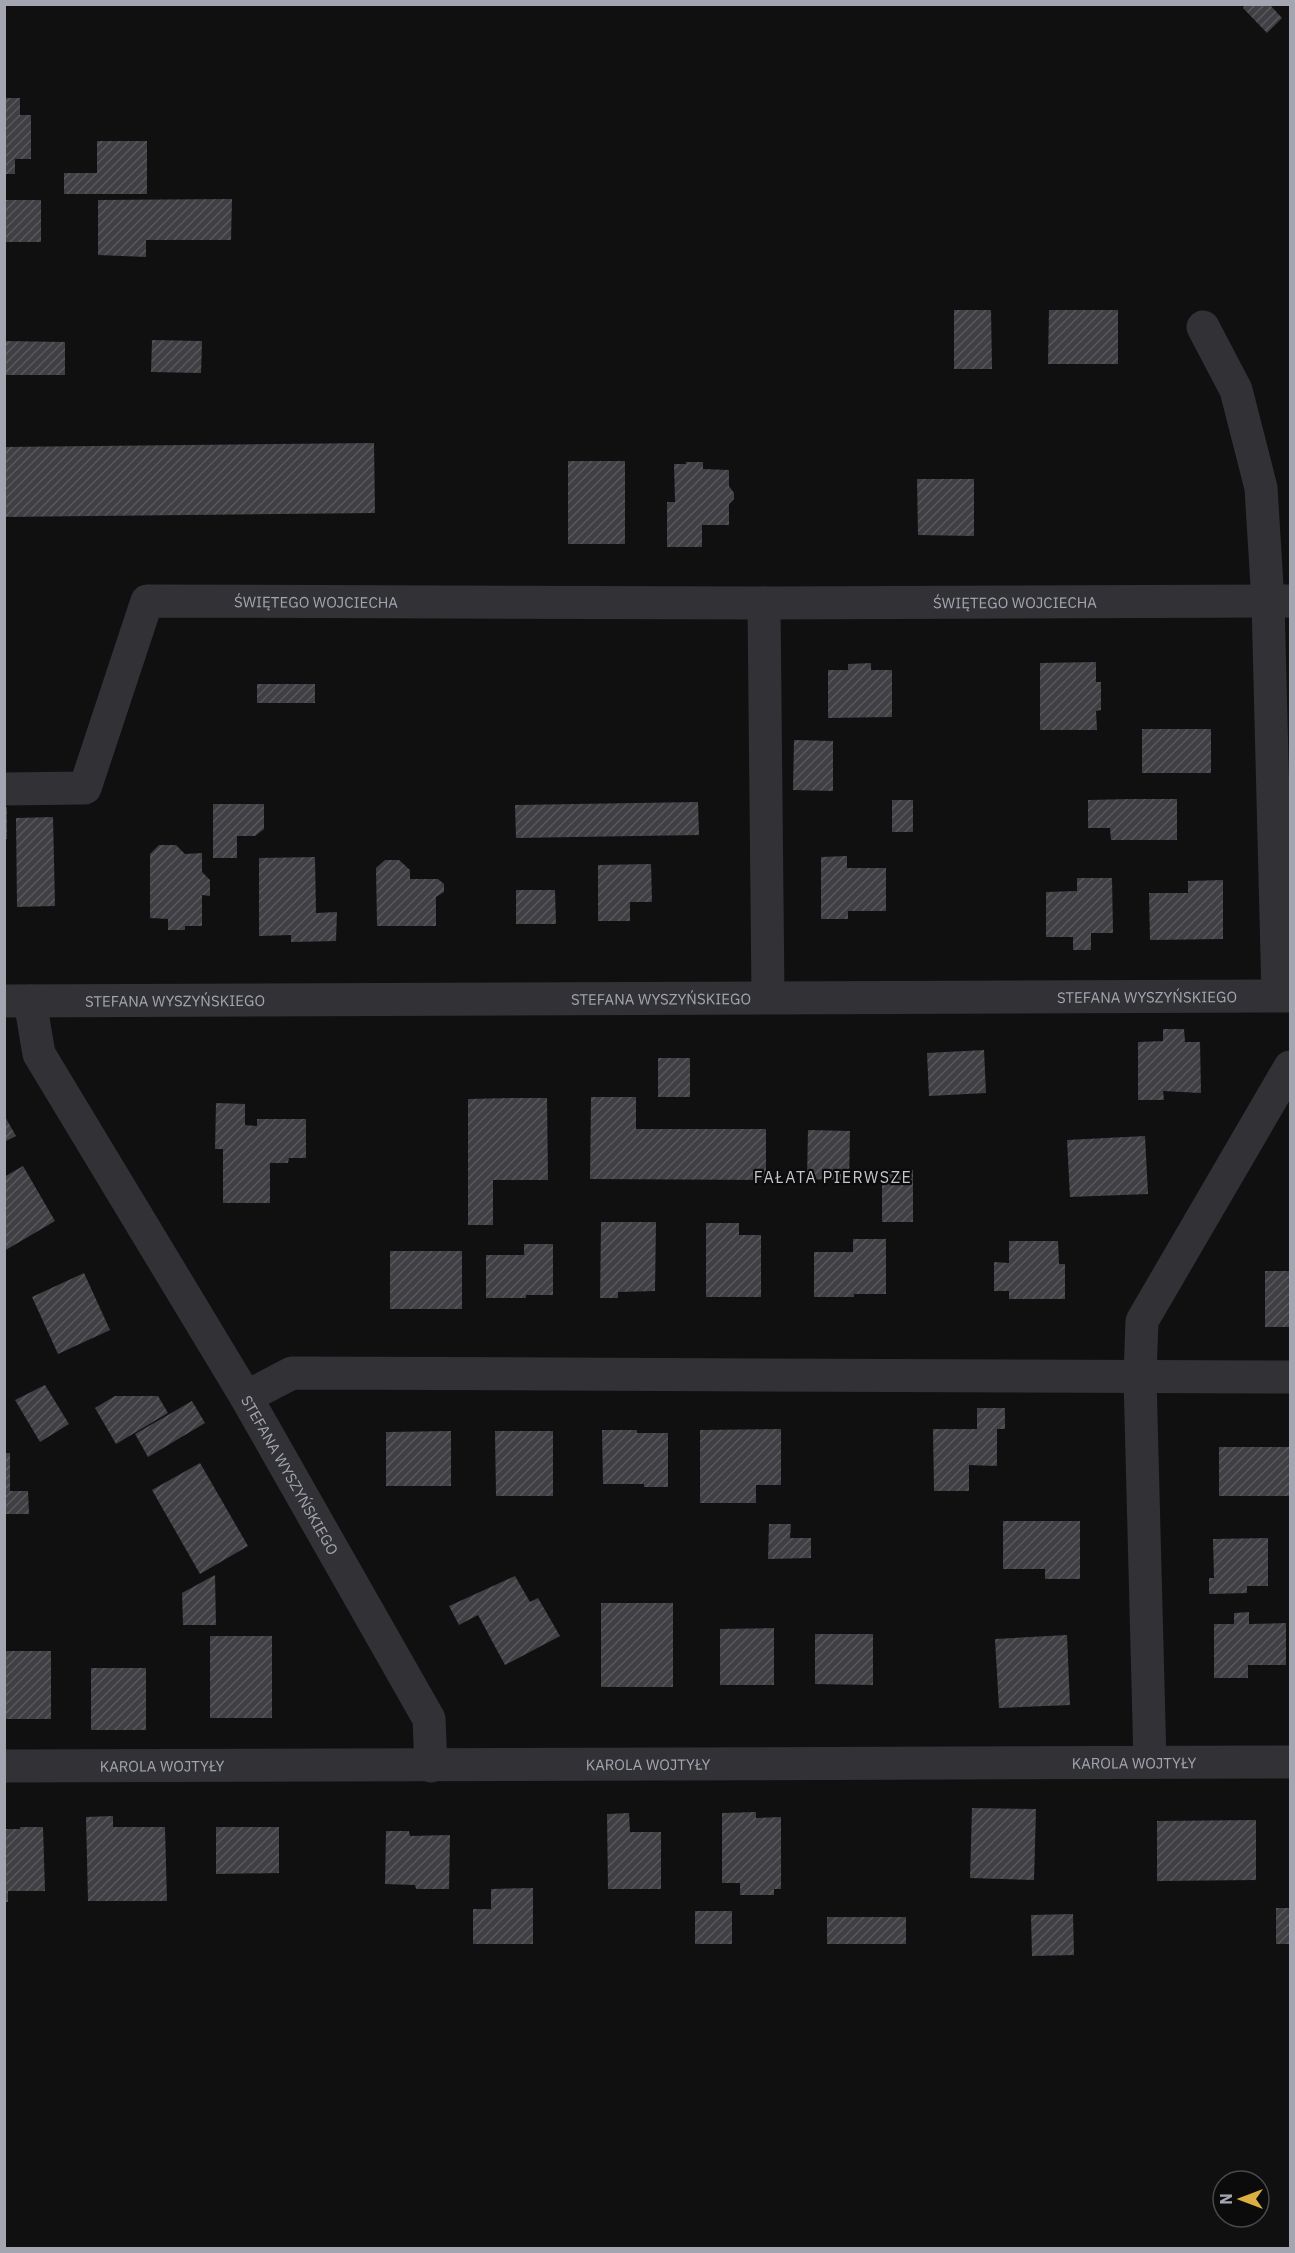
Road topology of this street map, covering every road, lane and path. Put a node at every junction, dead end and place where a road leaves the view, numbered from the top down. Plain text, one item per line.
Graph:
1 (1203, 327) dead end
2 (1279, 602) edge
3 (764, 603) junction
4 (4, 789) edge
5 (1284, 996) edge
6 (768, 997) junction
7 (17, 1001) edge
8 (1290, 1067) edge
9 (1140, 1377) junction
10 (1290, 1377) edge
11 (246, 1397) junction
12 (1150, 1762) junction
13 (1290, 1762) edge
14 (4, 1766) edge
15 (431, 1766) junction

1 - 2 street
2 - 3 street, ŚWIĘTEGO WOJCIECHA
2 - 5 street
3 - 4 street, ŚWIĘTEGO WOJCIECHA
3 - 6 street
5 - 6 street, STEFANA WYSZYŃSKIEGO
6 - 7 street, STEFANA WYSZYŃSKIEGO
7 - 11 street, STEFANA WYSZYŃSKIEGO
8 - 9 street
9 - 10 street
9 - 11 street
9 - 12 street
11 - 15 street, STEFANA WYSZYŃSKIEGO
12 - 13 street, KAROLA WOJTYŁY
12 - 15 street, KAROLA WOJTYŁY
14 - 15 street, KAROLA WOJTYŁY

